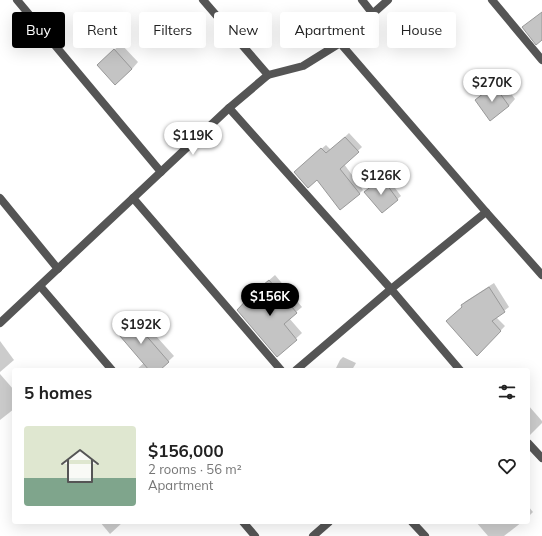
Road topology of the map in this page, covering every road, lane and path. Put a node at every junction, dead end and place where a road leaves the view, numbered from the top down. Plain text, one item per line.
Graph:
1 (17, 0) edge
2 (203, 0) edge
3 (362, 0) edge
4 (388, 0) edge
5 (492, 0) edge
6 (371, 12) edge
7 (375, 12) edge
8 (332, 48) edge
9 (344, 48) edge
10 (542, 60) edge
11 (268, 75) junction
12 (229, 108) junction
13 (161, 172) junction
14 (0, 198) edge
15 (133, 198) junction
16 (486, 212) junction
17 (58, 269) junction
18 (542, 275) edge
19 (40, 286) junction
20 (391, 289) junction
21 (0, 323) edge
22 (110, 368) edge
23 (279, 368) edge
24 (298, 368) edge
25 (458, 368) edge
26 (530, 445) edge
27 (542, 458) edge
28 (245, 524) edge
29 (326, 524) edge
30 (414, 524) edge
31 (255, 536) edge
32 (313, 536) edge
33 (425, 536) edge

1 - 13 street
2 - 11 street
3 - 6 street
4 - 7 street
5 - 10 street
8 - 11 street
9 - 16 street
11 - 12 street
12 - 13 street
12 - 20 street
13 - 15 street
14 - 17 street
15 - 17 street
15 - 23 street
16 - 18 street
16 - 20 street
17 - 19 street
19 - 21 street
19 - 22 street
20 - 24 street
20 - 25 street
26 - 27 street
28 - 31 street
29 - 32 street
30 - 33 street

